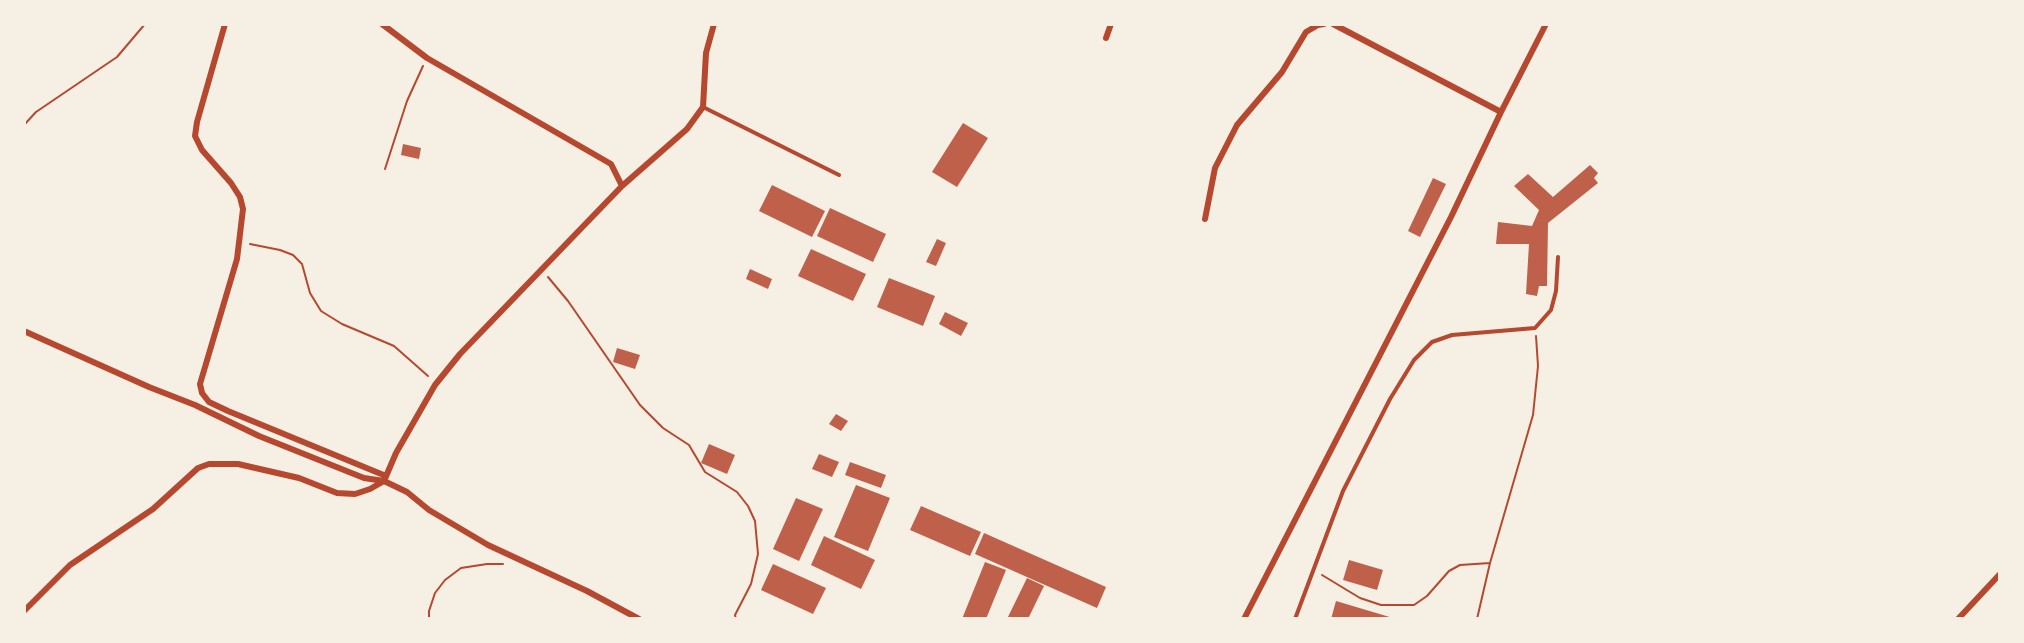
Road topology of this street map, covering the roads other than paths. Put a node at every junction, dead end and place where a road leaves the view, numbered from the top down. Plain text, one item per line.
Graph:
1 (225, 24) edge
2 (382, 24) edge
3 (714, 24) edge
4 (1111, 24) edge
5 (1324, 24) edge
6 (1333, 24) edge
7 (1546, 24) edge
8 (1106, 38) dead end
9 (703, 107) junction
10 (1501, 112) junction
11 (839, 175) dead end
12 (621, 186) junction
13 (1205, 219) dead end
14 (1558, 257) dead end
15 (24, 331) edge
16 (385, 479) junction
17 (2000, 574) edge
18 (24, 611) edge
19 (638, 619) edge
20 (1244, 619) edge
21 (1295, 619) edge
22 (1958, 619) edge

1 - 16 street
2 - 12 street
3 - 9 street
4 - 8 street
5 - 13 street
6 - 10 street
7 - 10 street
9 - 11 lane
9 - 12 street
10 - 20 street
12 - 16 street
14 - 21 lane
15 - 16 street
16 - 18 street
16 - 19 street
17 - 22 street

